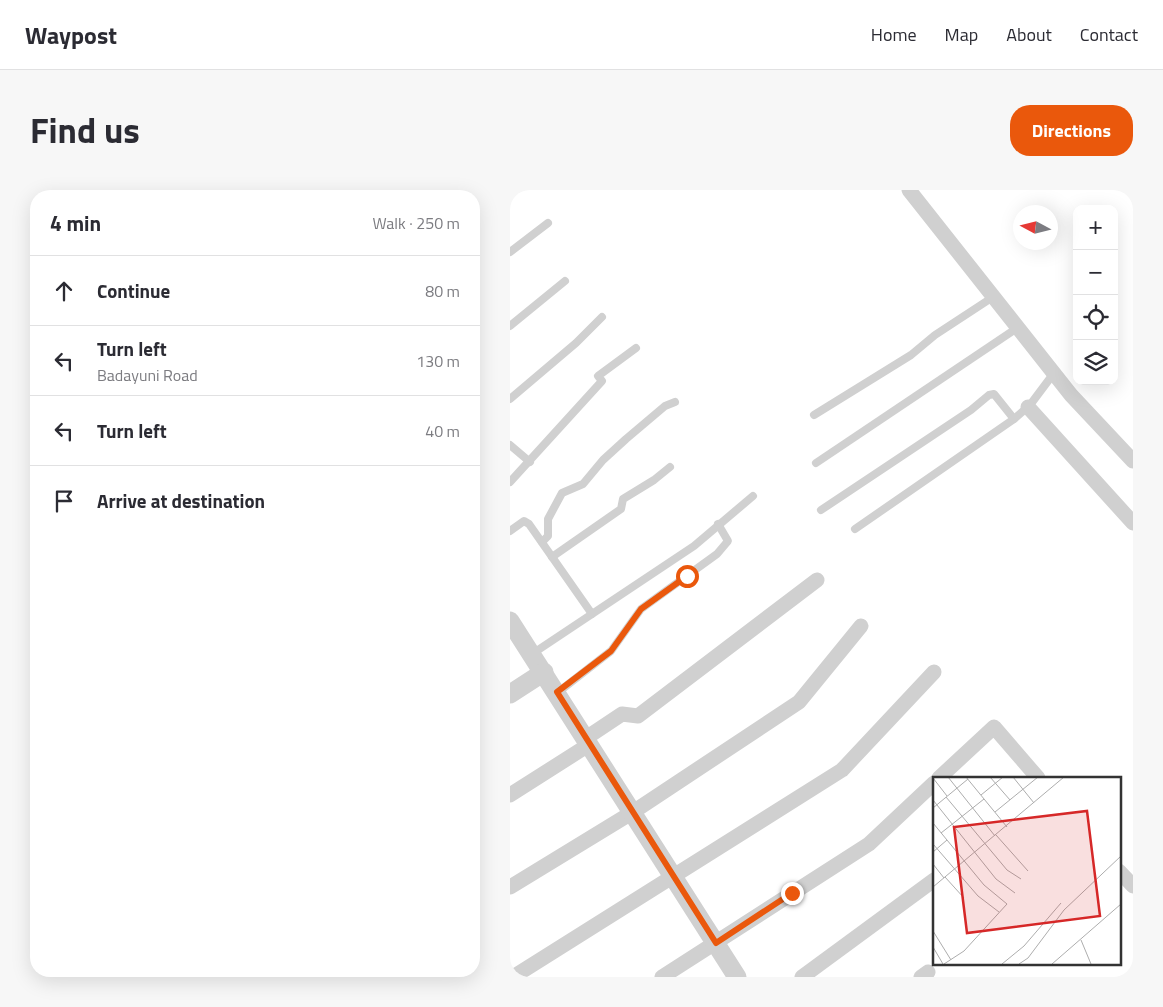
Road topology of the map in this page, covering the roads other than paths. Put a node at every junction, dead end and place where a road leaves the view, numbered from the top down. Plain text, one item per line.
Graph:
1 (910, 190) edge
2 (548, 223) dead end
3 (510, 252) edge
4 (566, 280) dead end
5 (993, 297) junction
6 (602, 317) dead end
7 (510, 326) edge
8 (1017, 328) junction
9 (636, 348) dead end
10 (1054, 373) junction
11 (510, 399) edge
12 (675, 402) dead end
13 (1028, 407) junction
14 (814, 415) dead end
15 (1014, 419) junction
16 (510, 445) edge
17 (1133, 461) edge
18 (530, 462) junction
19 (816, 463) dead end
20 (670, 467) dead end
21 (510, 482) edge
22 (753, 496) dead end
23 (821, 510) dead end
24 (1133, 523) edge
25 (718, 524) junction
26 (855, 529) dead end
27 (510, 531) edge
28 (542, 542) junction
29 (552, 557) junction
30 (817, 580) dead end
31 (592, 614) junction
32 (510, 621) edge
33 (861, 626) dead end
34 (532, 654) junction
35 (544, 672) junction
36 (934, 672) dead end
37 (557, 692) junction
38 (510, 694) edge
39 (588, 741) junction
40 (940, 777) edge
41 (1037, 777) edge
42 (933, 784) edge
43 (510, 795) edge
44 (633, 812) junction
45 (1120, 872) edge
46 (674, 876) junction
47 (933, 881) edge
48 (510, 886) edge
49 (1133, 886) edge
50 (716, 943) junction
51 (513, 977) edge
52 (662, 977) edge
53 (737, 977) edge
54 (802, 977) edge

1 - 5 street
2 - 3 lane
4 - 7 lane
5 - 8 street
5 - 14 lane
6 - 11 lane
8 - 10 street
8 - 19 lane
9 - 18 lane
10 - 13 lane
10 - 17 street
12 - 28 lane
13 - 15 lane
13 - 24 street
15 - 23 lane
15 - 26 lane
16 - 18 lane
18 - 21 lane
20 - 29 lane
22 - 25 lane
25 - 31 lane
25 - 37 lane
27 - 28 lane
28 - 29 lane
29 - 31 lane
30 - 39 street
31 - 34 lane
32 - 34 street
33 - 44 street
34 - 35 street
35 - 37 street
35 - 38 street
36 - 46 street
37 - 39 street
39 - 43 street
39 - 44 street
40 - 41 street
42 - 50 street
44 - 46 street
44 - 48 street
45 - 49 street
46 - 50 street
46 - 51 street
47 - 54 street
50 - 52 street
50 - 53 street

